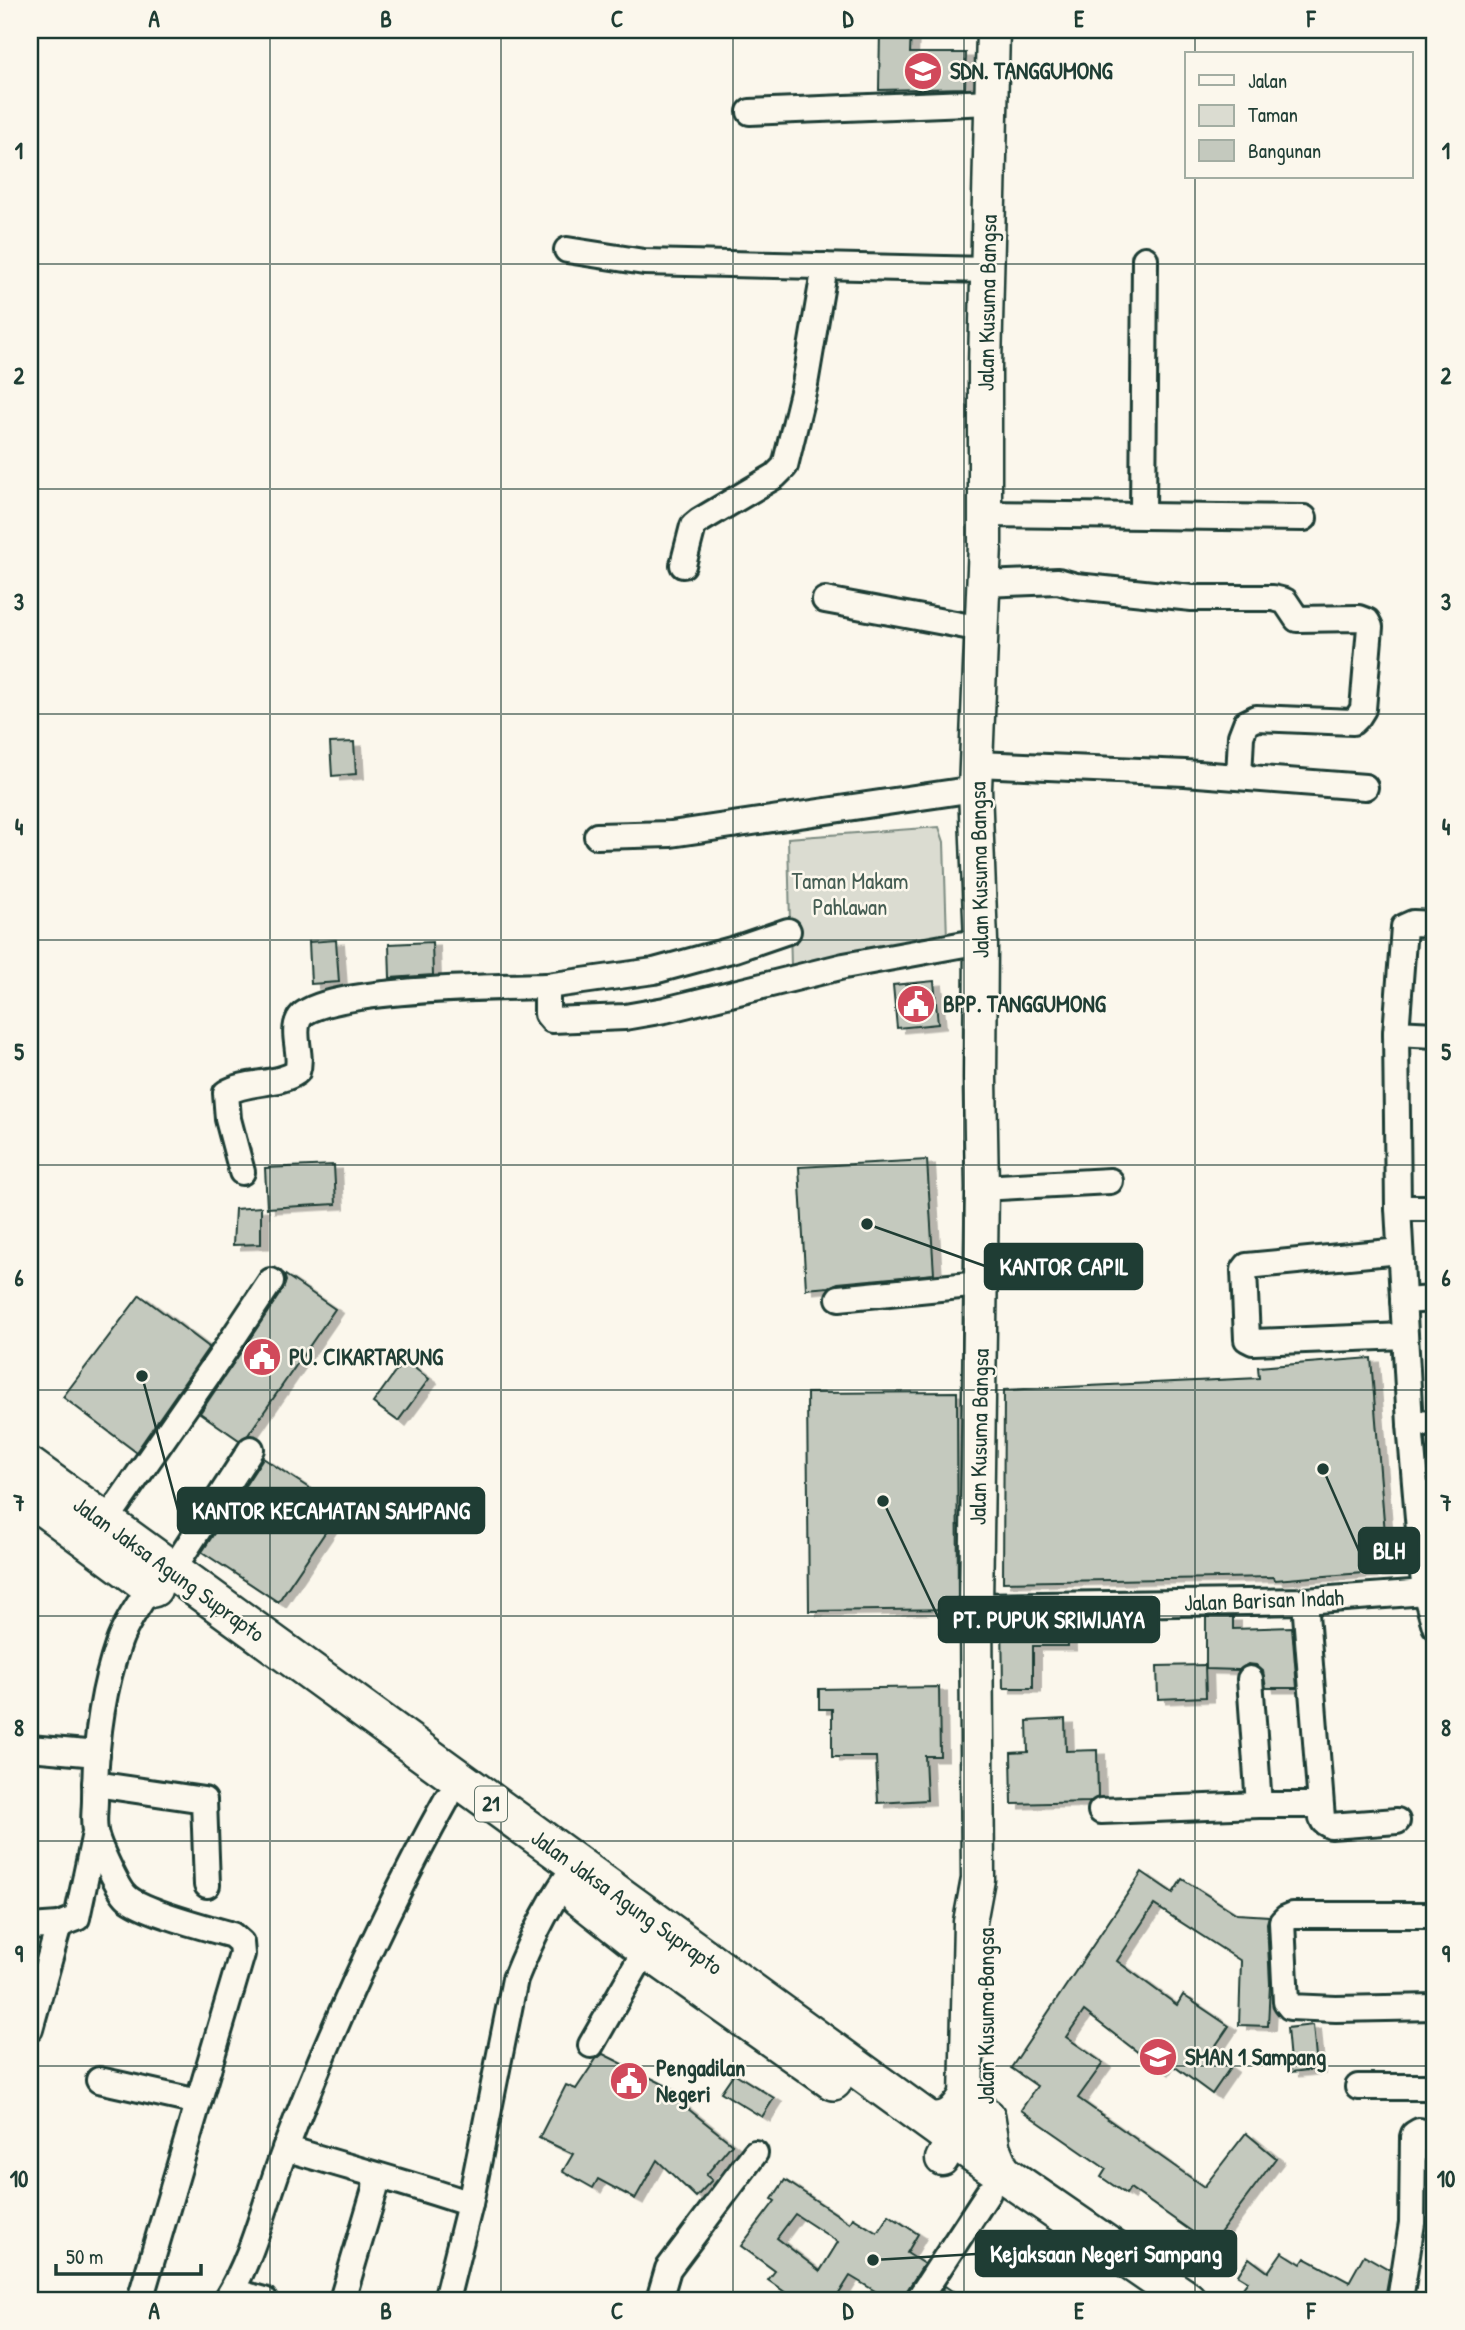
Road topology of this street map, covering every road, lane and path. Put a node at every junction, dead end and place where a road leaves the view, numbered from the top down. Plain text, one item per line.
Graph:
1 (993, 30) edge
2 (991, 102) junction
3 (750, 112) dead end
4 (567, 250) dead end
5 (1145, 259) dead end
6 (825, 266) junction
7 (987, 270) junction
8 (984, 514) junction
9 (1143, 515) junction
10 (1304, 518) dead end
11 (683, 565) dead end
12 (984, 584) junction
13 (825, 600) dead end
14 (982, 629) junction
15 (976, 776) junction
16 (1238, 777) junction
17 (1365, 787) dead end
18 (597, 836) dead end
19 (1435, 924) edge
20 (788, 931) dead end
21 (981, 941) junction
22 (547, 986) junction
23 (1395, 1033) junction
24 (1435, 1035) edge
25 (242, 1172) dead end
26 (1110, 1181) dead end
27 (982, 1188) junction
28 (1398, 1208) junction
29 (1435, 1208) edge
30 (1400, 1251) junction
31 (271, 1281) dead end
32 (980, 1284) junction
33 (839, 1298) dead end
34 (1435, 1299) edge
35 (1403, 1301) junction
36 (1405, 1336) junction
37 (1435, 1423) edge
38 (1410, 1424) junction
39 (251, 1449) dead end
40 (30, 1467) edge
41 (30, 1497) edge
42 (106, 1521) junction
43 (1429, 1564) edge
44 (161, 1579) junction
45 (1425, 1592) junction
46 (1305, 1601) junction
47 (976, 1606) junction
48 (1435, 1626) edge
49 (1250, 1679) dead end
50 (30, 1748) edge
51 (97, 1754) junction
52 (95, 1784) junction
53 (447, 1799) junction
54 (1259, 1805) junction
55 (1320, 1805) junction
56 (1101, 1811) dead end
57 (1397, 1821) dead end
58 (95, 1833) junction
59 (569, 1874) junction
60 (207, 1885) dead end
61 (1435, 1915) edge
62 (59, 1926) junction
63 (30, 1927) edge
64 (646, 1949) junction
65 (1435, 2007) edge
66 (30, 2029) edge
67 (591, 2045) dead end
68 (99, 2080) dead end
69 (1358, 2087) dead end
70 (1435, 2087) edge
71 (198, 2102) junction
72 (976, 2109) junction
73 (1435, 2134) edge
74 (951, 2147) junction
75 (285, 2148) junction
76 (755, 2153) dead end
77 (376, 2176) junction
78 (994, 2183) junction
79 (470, 2204) junction
80 (229, 2296) edge
81 (140, 2300) edge
82 (264, 2300) edge
83 (342, 2300) edge
84 (446, 2300) edge
85 (659, 2300) edge
86 (918, 2300) edge
87 (1144, 2300) edge
88 (1187, 2300) edge
89 (1400, 2300) edge

1 - 2 main road, Jalan Kusuma Bangsa
2 - 3 street
2 - 7 main road, Jalan Kusuma Bangsa
4 - 6 street
5 - 9 street
6 - 7 street
6 - 11 street
7 - 8 main road, Jalan Kusuma Bangsa
8 - 9 street
8 - 12 main road, Jalan Kusuma Bangsa
9 - 10 street
12 - 14 main road, Jalan Kusuma Bangsa
12 - 16 street
13 - 14 street
14 - 15 main road, Jalan Kusuma Bangsa
15 - 16 street
15 - 18 street
15 - 21 main road, Jalan Kusuma Bangsa
16 - 17 street
19 - 23 street
20 - 22 street
21 - 22 street
21 - 27 main road, Jalan Kusuma Bangsa
22 - 25 street
23 - 24 street
23 - 28 street
26 - 27 street
27 - 32 main road, Jalan Kusuma Bangsa
28 - 29 street
28 - 30 street
30 - 35 street
30 - 36 street
31 - 42 street
32 - 33 street
32 - 47 main road, Jalan Kusuma Bangsa
34 - 35 street
35 - 36 street
36 - 38 street
37 - 38 street
38 - 43 street
39 - 44 street
40 - 42 highway, Jalan Jaksa Agung Suprapto / 21
41 - 44 highway, Jalan Jaksa Agung Suprapto / 21
42 - 44 highway, Jalan Jaksa Agung Suprapto / 21
43 - 45 street
44 - 51 street
44 - 53 highway, Jalan Jaksa Agung Suprapto / 21
44 - 59 highway, Jalan Jaksa Agung Suprapto / 21
45 - 46 street, Jalan Barisan Indah
45 - 48 street
46 - 47 street, Jalan Barisan Indah
46 - 55 street
47 - 72 main road, Jalan Kusuma Bangsa
49 - 54 street
50 - 51 street
51 - 52 street
52 - 58 street
52 - 60 street
53 - 59 highway, Jalan Jaksa Agung Suprapto / 21
53 - 75 street
54 - 55 street
54 - 56 street
55 - 57 street
58 - 62 street
58 - 71 street
59 - 64 highway, Jalan Jaksa Agung Suprapto / 21
59 - 74 highway, Jalan Jaksa Agung Suprapto / 21
59 - 79 street
61 - 65 street
62 - 63 street
62 - 66 street
64 - 67 street
64 - 74 highway, Jalan Jaksa Agung Suprapto / 21
68 - 71 street
69 - 70 street
71 - 81 street
72 - 74 main road, Jalan Kusuma Bangsa
72 - 74 highway
72 - 78 highway
73 - 89 street
74 - 78 highway, 21
75 - 77 street
75 - 80 street
76 - 85 street
77 - 79 street
77 - 83 street
78 - 86 street
78 - 87 highway, 21
78 - 88 highway, 21
79 - 84 street
80 - 82 street

